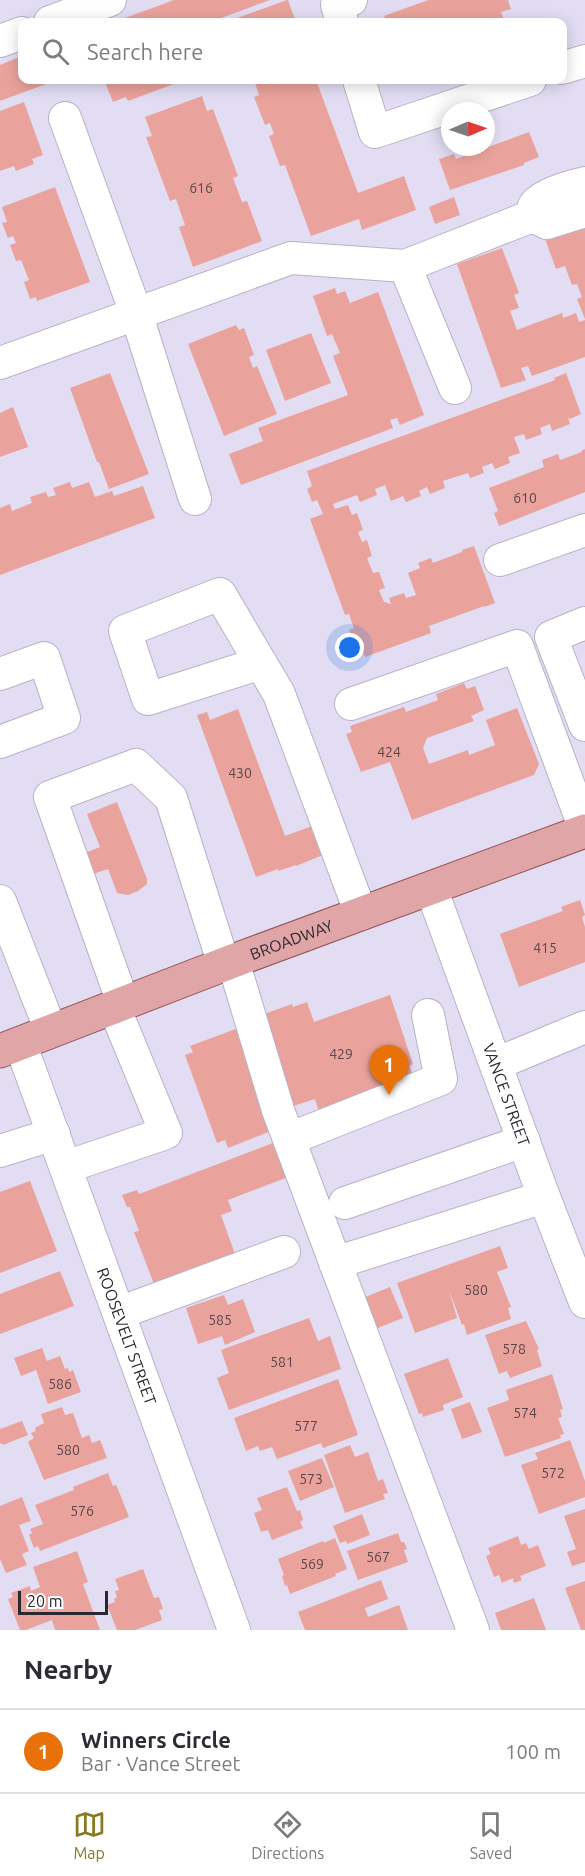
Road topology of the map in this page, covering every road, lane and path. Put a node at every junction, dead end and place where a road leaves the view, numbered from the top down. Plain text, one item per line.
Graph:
1 (110, 0) edge
2 (351, 0) edge
3 (61, 18) edge
4 (341, 18) edge
5 (18, 34) edge
6 (0, 41) edge
7 (585, 61) edge
8 (567, 66) edge
9 (360, 84) edge
10 (518, 84) edge
11 (65, 118) dead end
12 (585, 183) edge
13 (585, 211) edge
14 (532, 216) junction
15 (405, 266) junction
16 (136, 314) junction
17 (0, 363) edge
18 (455, 388) dead end
19 (195, 499) dead end
20 (585, 530) edge
21 (500, 560) dead end
22 (585, 623) edge
23 (261, 663) dead end
24 (0, 674) edge
25 (351, 704) dead end
26 (585, 725) edge
27 (0, 742) edge
28 (585, 830) edge
29 (430, 888) junction
30 (0, 901) edge
31 (361, 914) junction
32 (229, 963) junction
33 (119, 1005) junction
34 (428, 1016) dead end
35 (585, 1027) edge
36 (51, 1031) junction
37 (10, 1047) edge
38 (496, 1064) junction
39 (54, 1134) junction
40 (289, 1139) junction
41 (524, 1141) junction
42 (0, 1151) edge
43 (66, 1167) junction
44 (544, 1197) junction
45 (345, 1203) dead end
46 (284, 1252) dead end
47 (335, 1263) junction
48 (585, 1302) edge
49 (119, 1313) junction
50 (234, 1630) edge
51 (473, 1630) edge

1 - 3 street
2 - 4 street
5 - 6 street
7 - 8 street
9 - 10 street
11 - 16 street
12 - 14 street
13 - 14 street
14 - 15 street
15 - 16 street
15 - 18 street
16 - 17 street
16 - 19 street
20 - 21 street
22 - 26 street
23 - 31 street
24 - 27 street
25 - 28 street
28 - 29 main road, BROADWAY
29 - 31 main road, BROADWAY
29 - 38 street, VANCE STREET
30 - 36 street
31 - 32 main road, BROADWAY
32 - 33 main road, BROADWAY
32 - 33 street
32 - 40 street
33 - 36 main road, BROADWAY
33 - 43 street
34 - 40 street
35 - 38 street
36 - 37 main road, BROADWAY
37 - 39 street, ROOSEVELT STREET
38 - 41 street, VANCE STREET
39 - 42 street
39 - 43 street, ROOSEVELT STREET
40 - 47 street
41 - 44 street, VANCE STREET
41 - 45 street
43 - 49 street, ROOSEVELT STREET
44 - 47 street
44 - 48 street, VANCE STREET
46 - 49 street
47 - 51 street
49 - 50 street, ROOSEVELT STREET

